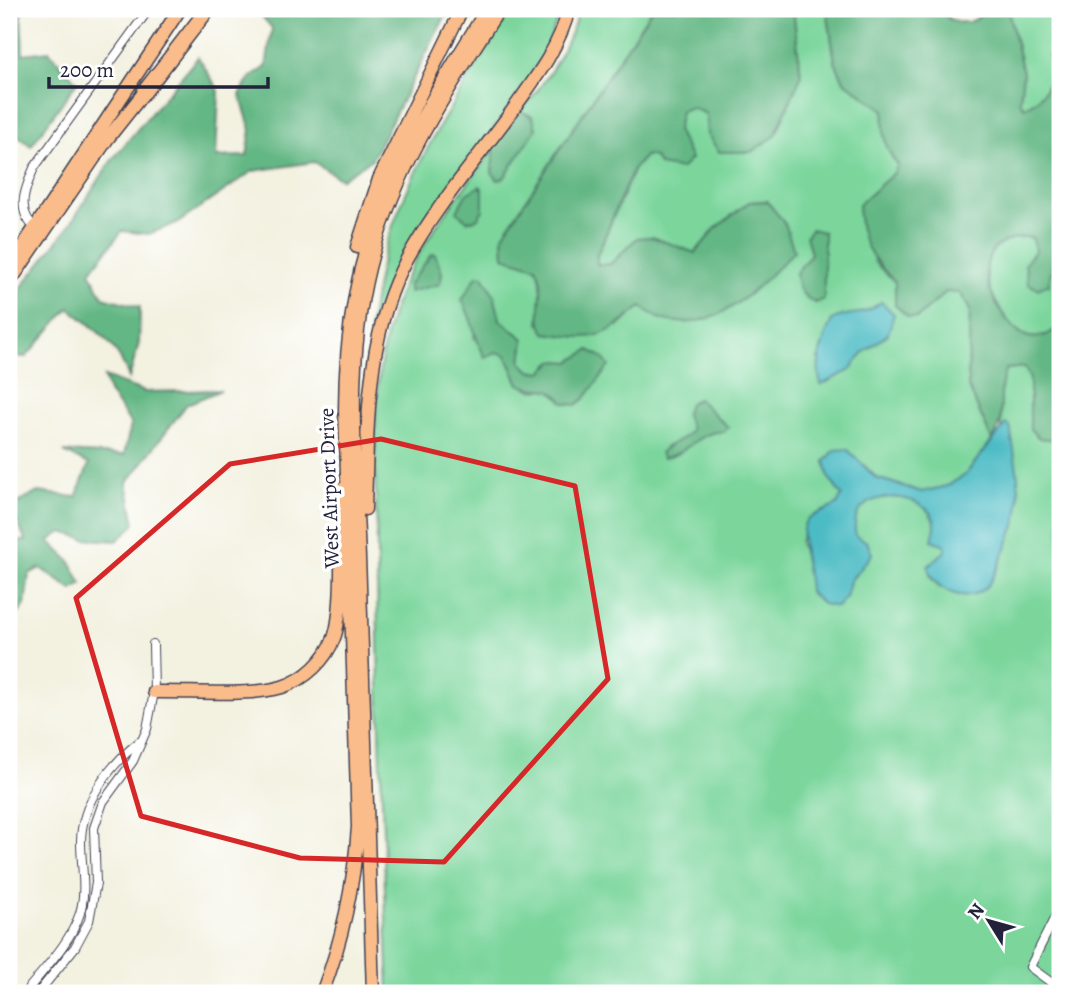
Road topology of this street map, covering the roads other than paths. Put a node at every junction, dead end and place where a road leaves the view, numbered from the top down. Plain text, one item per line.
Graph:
1 (149, 9) edge
2 (180, 9) edge
3 (208, 9) edge
4 (217, 9) edge
5 (462, 9) edge
6 (487, 9) edge
7 (499, 9) edge
8 (569, 9) edge
9 (144, 92) junction
10 (40, 231) junction
11 (9, 267) edge
12 (9, 283) edge
13 (346, 361) junction
14 (346, 433) junction
15 (360, 586) junction
16 (153, 644) dead end
17 (154, 692) junction
18 (139, 743) junction
19 (85, 814) junction
20 (96, 817) junction
21 (81, 907) junction
22 (1060, 907) edge
23 (93, 911) junction
24 (1060, 989) edge
25 (28, 990) edge
26 (39, 993) edge
27 (323, 993) edge
28 (373, 993) edge

1 - 10 street
2 - 10 main road
3 - 9 highway
4 - 9 main road
5 - 13 main road
6 - 13 main road, West Airport Drive
7 - 15 main road, West Airport Drive
8 - 15 main road
9 - 10 main road
10 - 11 main road
10 - 12 main road
13 - 14 main road, West Airport Drive
14 - 17 main road
14 - 27 main road, West Airport Drive
15 - 28 main road, West Airport Drive
16 - 17 street
17 - 18 street
18 - 19 street
18 - 20 street
19 - 20 street
19 - 21 street
20 - 23 street
21 - 23 street
21 - 25 street
22 - 24 street
23 - 26 street
25 - 26 street

